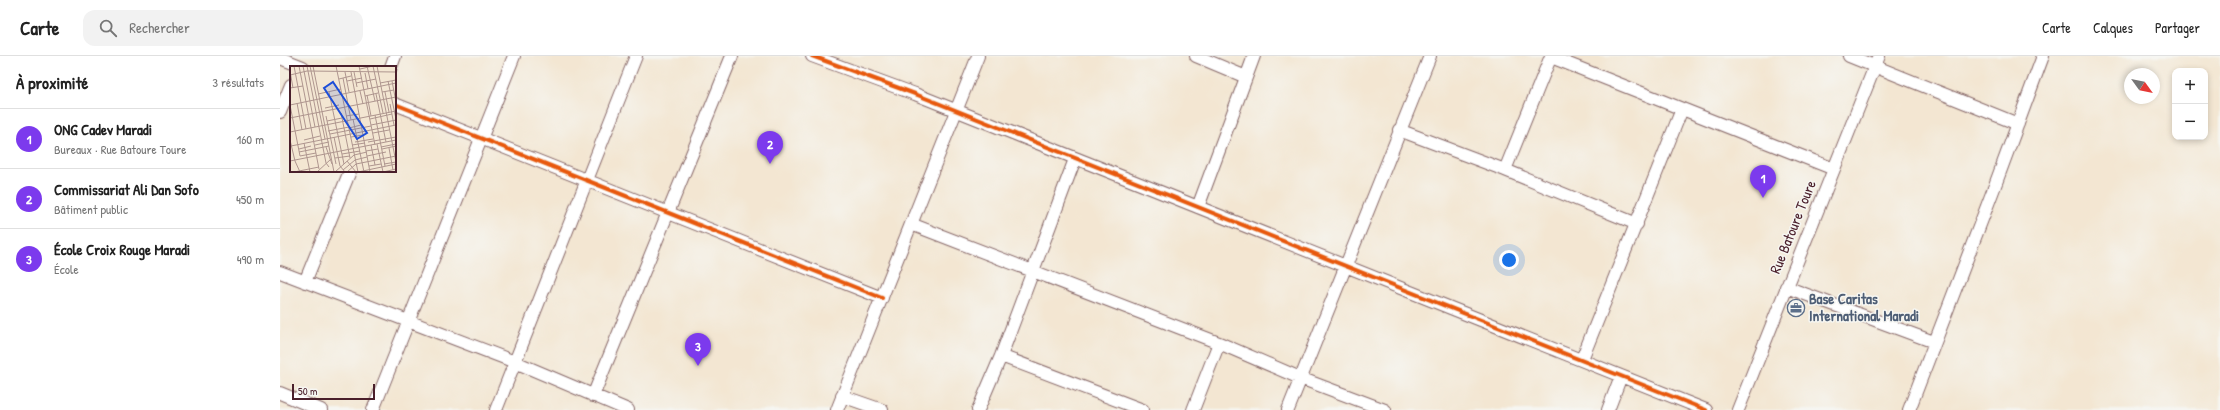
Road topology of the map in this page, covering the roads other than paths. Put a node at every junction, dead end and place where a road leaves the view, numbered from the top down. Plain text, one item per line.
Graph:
1 (395, 56) edge
2 (514, 56) edge
3 (636, 56) edge
4 (732, 56) edge
5 (812, 56) edge
6 (978, 56) edge
7 (1196, 56) edge
8 (1254, 56) edge
9 (1430, 56) edge
10 (1551, 56) edge
11 (1849, 56) edge
12 (2042, 56) edge
13 (280, 58) edge
14 (1877, 61) edge
15 (300, 66) edge
16 (391, 66) edge
17 (1246, 77) junction
18 (290, 87) edge
19 (396, 104) edge
20 (1682, 110) junction
21 (957, 111) junction
22 (280, 112) edge
23 (2018, 124) junction
24 (1399, 130) junction
25 (481, 138) junction
26 (1075, 159) junction
27 (1834, 169) junction
28 (1505, 170) junction
29 (350, 172) edge
30 (587, 180) junction
31 (1198, 207) junction
32 (668, 213) junction
33 (911, 224) junction
34 (1637, 224) junction
35 (1345, 267) junction
36 (280, 272) edge
37 (1033, 272) junction
38 (305, 282) junction
39 (1786, 288) junction
40 (882, 298) junction
41 (409, 321) junction
42 (1934, 342) junction
43 (1219, 343) junction
44 (1001, 356) junction
45 (1582, 360) junction
46 (515, 362) junction
47 (1621, 376) junction
48 (1300, 378) junction
49 (280, 393) edge
50 (593, 396) junction
51 (842, 396) junction
52 (321, 410) edge
53 (373, 410) edge
54 (496, 410) edge
55 (628, 410) edge
56 (837, 410) edge
57 (882, 410) edge
58 (978, 410) edge
59 (1143, 410) edge
60 (1193, 410) edge
61 (1288, 410) edge
62 (1385, 410) edge
63 (1608, 410) edge
64 (1706, 410) edge
65 (1738, 410) edge
66 (1909, 410) edge

1 - 16 street
2 - 25 street
3 - 30 street
4 - 32 street
5 - 21 street
6 - 21 street
7 - 17 street
8 - 17 street
9 - 24 street
10 - 20 street
10 - 28 street
11 - 14 street
12 - 23 street
13 - 15 street
14 - 23 street
14 - 27 street, Rue Batoure Toure
17 - 31 street
18 - 22 street
19 - 25 street
20 - 27 street
20 - 34 street
21 - 26 street
21 - 33 street
23 - 42 street
24 - 28 street
24 - 35 street
25 - 30 street
25 - 41 street
26 - 31 street
26 - 37 street
27 - 39 street, Rue Batoure Toure
28 - 34 street
29 - 38 street
30 - 32 street
30 - 46 street
31 - 35 street
32 - 40 street
32 - 50 street
33 - 37 street
33 - 40 street
34 - 45 street
35 - 45 street
35 - 48 street
36 - 38 street
37 - 43 street
37 - 44 street
38 - 41 street
39 - 42 street
39 - 65 street, Rue Batoure Toure
40 - 51 street
41 - 46 street
41 - 53 street
42 - 66 street
43 - 48 street
43 - 60 street
44 - 58 street
44 - 59 street
45 - 47 street
46 - 50 street
46 - 54 street
47 - 63 street
47 - 64 street
48 - 61 street
48 - 62 street
49 - 52 street
50 - 55 street
51 - 56 street
51 - 57 street

